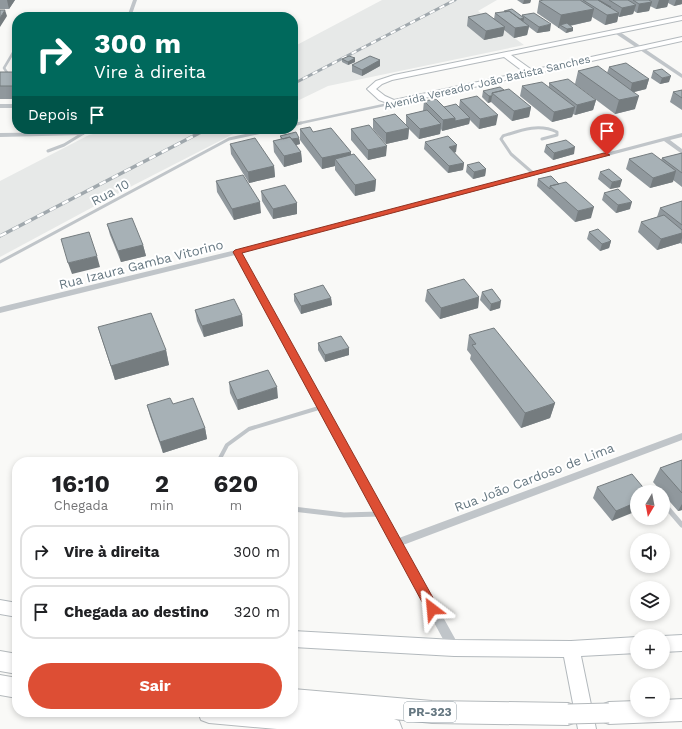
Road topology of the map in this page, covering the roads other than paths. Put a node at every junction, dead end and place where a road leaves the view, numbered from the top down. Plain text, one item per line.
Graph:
1 (135, 0) edge
2 (131, 12) edge
3 (682, 18) edge
4 (615, 31) junction
5 (682, 39) edge
6 (640, 48) junction
7 (12, 54) edge
8 (506, 55) junction
9 (531, 73) junction
10 (12, 75) edge
11 (682, 76) edge
12 (393, 103) junction
13 (0, 106) edge
14 (12, 106) edge
15 (298, 124) edge
16 (21, 134) edge
17 (79, 134) edge
18 (252, 134) edge
19 (0, 135) edge
20 (682, 135) edge
21 (542, 139) dead end
22 (665, 139) junction
23 (48, 151) dead end
24 (682, 152) edge
25 (534, 174) junction
26 (237, 252) junction
27 (0, 262) edge
28 (0, 310) edge
29 (322, 407) junction
30 (682, 436) edge
31 (221, 457) edge
32 (298, 510) edge
33 (670, 511) edge
34 (380, 514) junction
35 (682, 525) edge
36 (396, 543) junction
37 (0, 607) edge
38 (12, 609) edge
39 (298, 639) edge
40 (682, 643) edge
41 (670, 644) edge
42 (630, 645) edge
43 (454, 648) junction
44 (571, 649) junction
45 (0, 661) edge
46 (12, 663) edge
47 (0, 685) edge
48 (12, 687) edge
49 (298, 700) edge
50 (682, 710) edge
51 (263, 717) edge
52 (391, 729) edge
53 (587, 729) edge

1 - 2 street
3 - 4 street, Avenida Vereador João Batista Sanches
4 - 6 street
4 - 8 street, Avenida Vereador João Batista Sanches
5 - 6 street, Avenida Vereador João Batista Sanches
6 - 9 street, Avenida Vereador João Batista Sanches
6 - 11 street
7 - 10 lane
8 - 9 street
8 - 12 street, Avenida Vereador João Batista Sanches
9 - 12 street, Avenida Vereador João Batista Sanches
12 - 15 lane, Avenida Vereador João Batista Sanches
13 - 14 street
16 - 19 street
17 - 23 lane
18 - 27 lane, Rua 10
20 - 22 street, Rua Izaura Gamba Vitorino
21 - 25 lane
22 - 24 street
22 - 25 street, Rua Izaura Gamba Vitorino
25 - 26 street, Rua Izaura Gamba Vitorino
26 - 28 street, Rua Izaura Gamba Vitorino
26 - 29 street
29 - 31 lane
29 - 34 street
30 - 36 street, Rua João Cardoso de Lima
32 - 34 lane
33 - 35 lane
34 - 36 street
36 - 43 street
37 - 38 street
39 - 43 street
40 - 41 street
42 - 44 street
43 - 44 street
44 - 53 street
45 - 46 highway
47 - 48 highway
49 - 50 highway, PR-323, bridge
51 - 52 highway, PR-323

